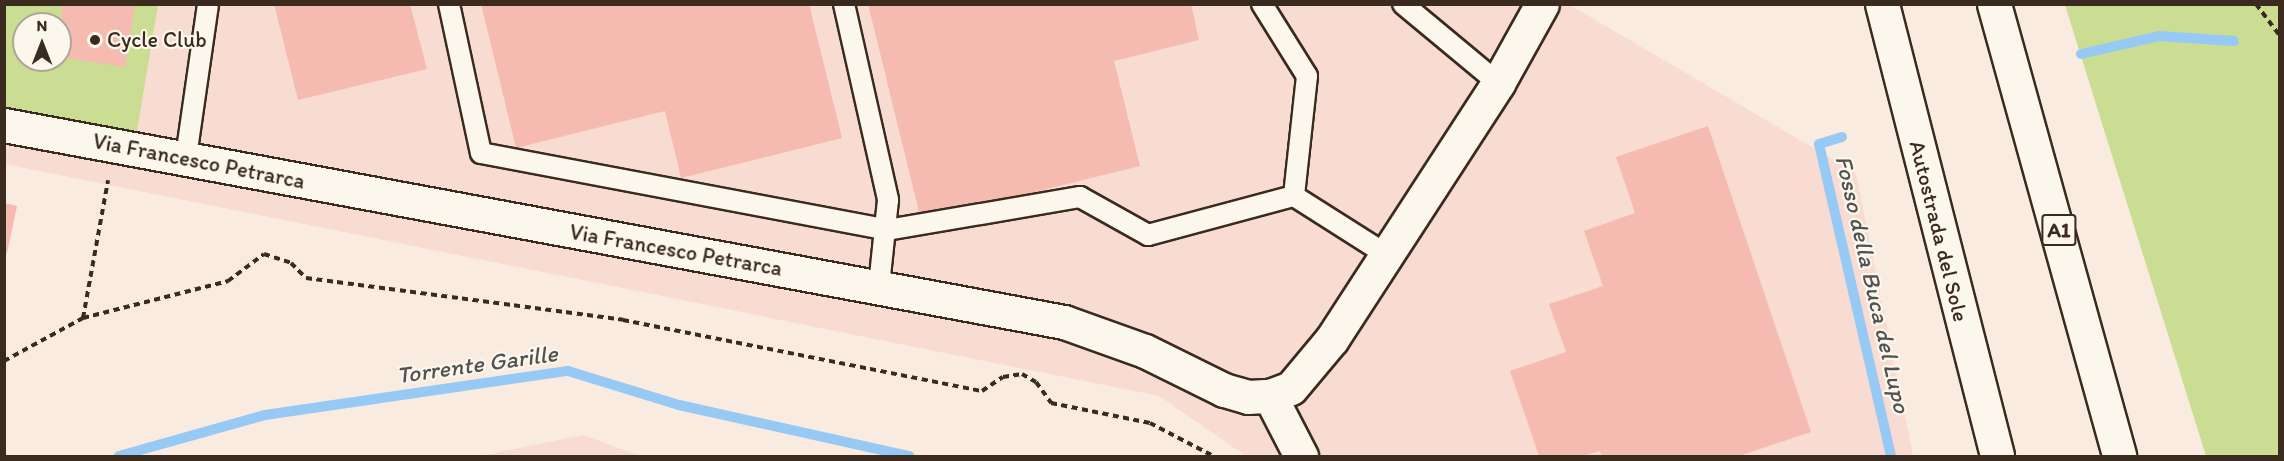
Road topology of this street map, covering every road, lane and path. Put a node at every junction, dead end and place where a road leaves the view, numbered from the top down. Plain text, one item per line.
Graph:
1 (208, 4) edge
2 (449, 4) edge
3 (844, 4) edge
4 (1262, 4) edge
5 (1403, 4) edge
6 (1542, 4) edge
7 (1882, 4) edge
8 (1994, 4) edge
9 (2256, 4) edge
10 (2280, 36) edge
11 (1498, 83) junction
12 (4, 125) edge
13 (115, 145) junction
14 (186, 157) junction
15 (1293, 196) junction
16 (887, 230) junction
17 (1387, 255) junction
18 (879, 286) junction
19 (83, 318) junction
20 (4, 361) edge
21 (1270, 396) junction
22 (1213, 456) edge
23 (1301, 456) edge
24 (1997, 456) edge
25 (2119, 456) edge

1 - 14 lane
2 - 16 lane
3 - 16 lane
4 - 15 lane
5 - 11 lane
6 - 11 main road
7 - 24 main road, Autostrada del Sole
8 - 25 main road, A1
9 - 10 path
11 - 17 main road
12 - 13 main road, Via Francesco Petrarca
13 - 14 main road, Via Francesco Petrarca
13 - 19 path
14 - 18 main road, Via Francesco Petrarca
15 - 16 lane
15 - 17 lane
16 - 18 lane
17 - 21 main road
18 - 21 main road, Via Francesco Petrarca
19 - 20 path
19 - 22 path
21 - 23 main road

